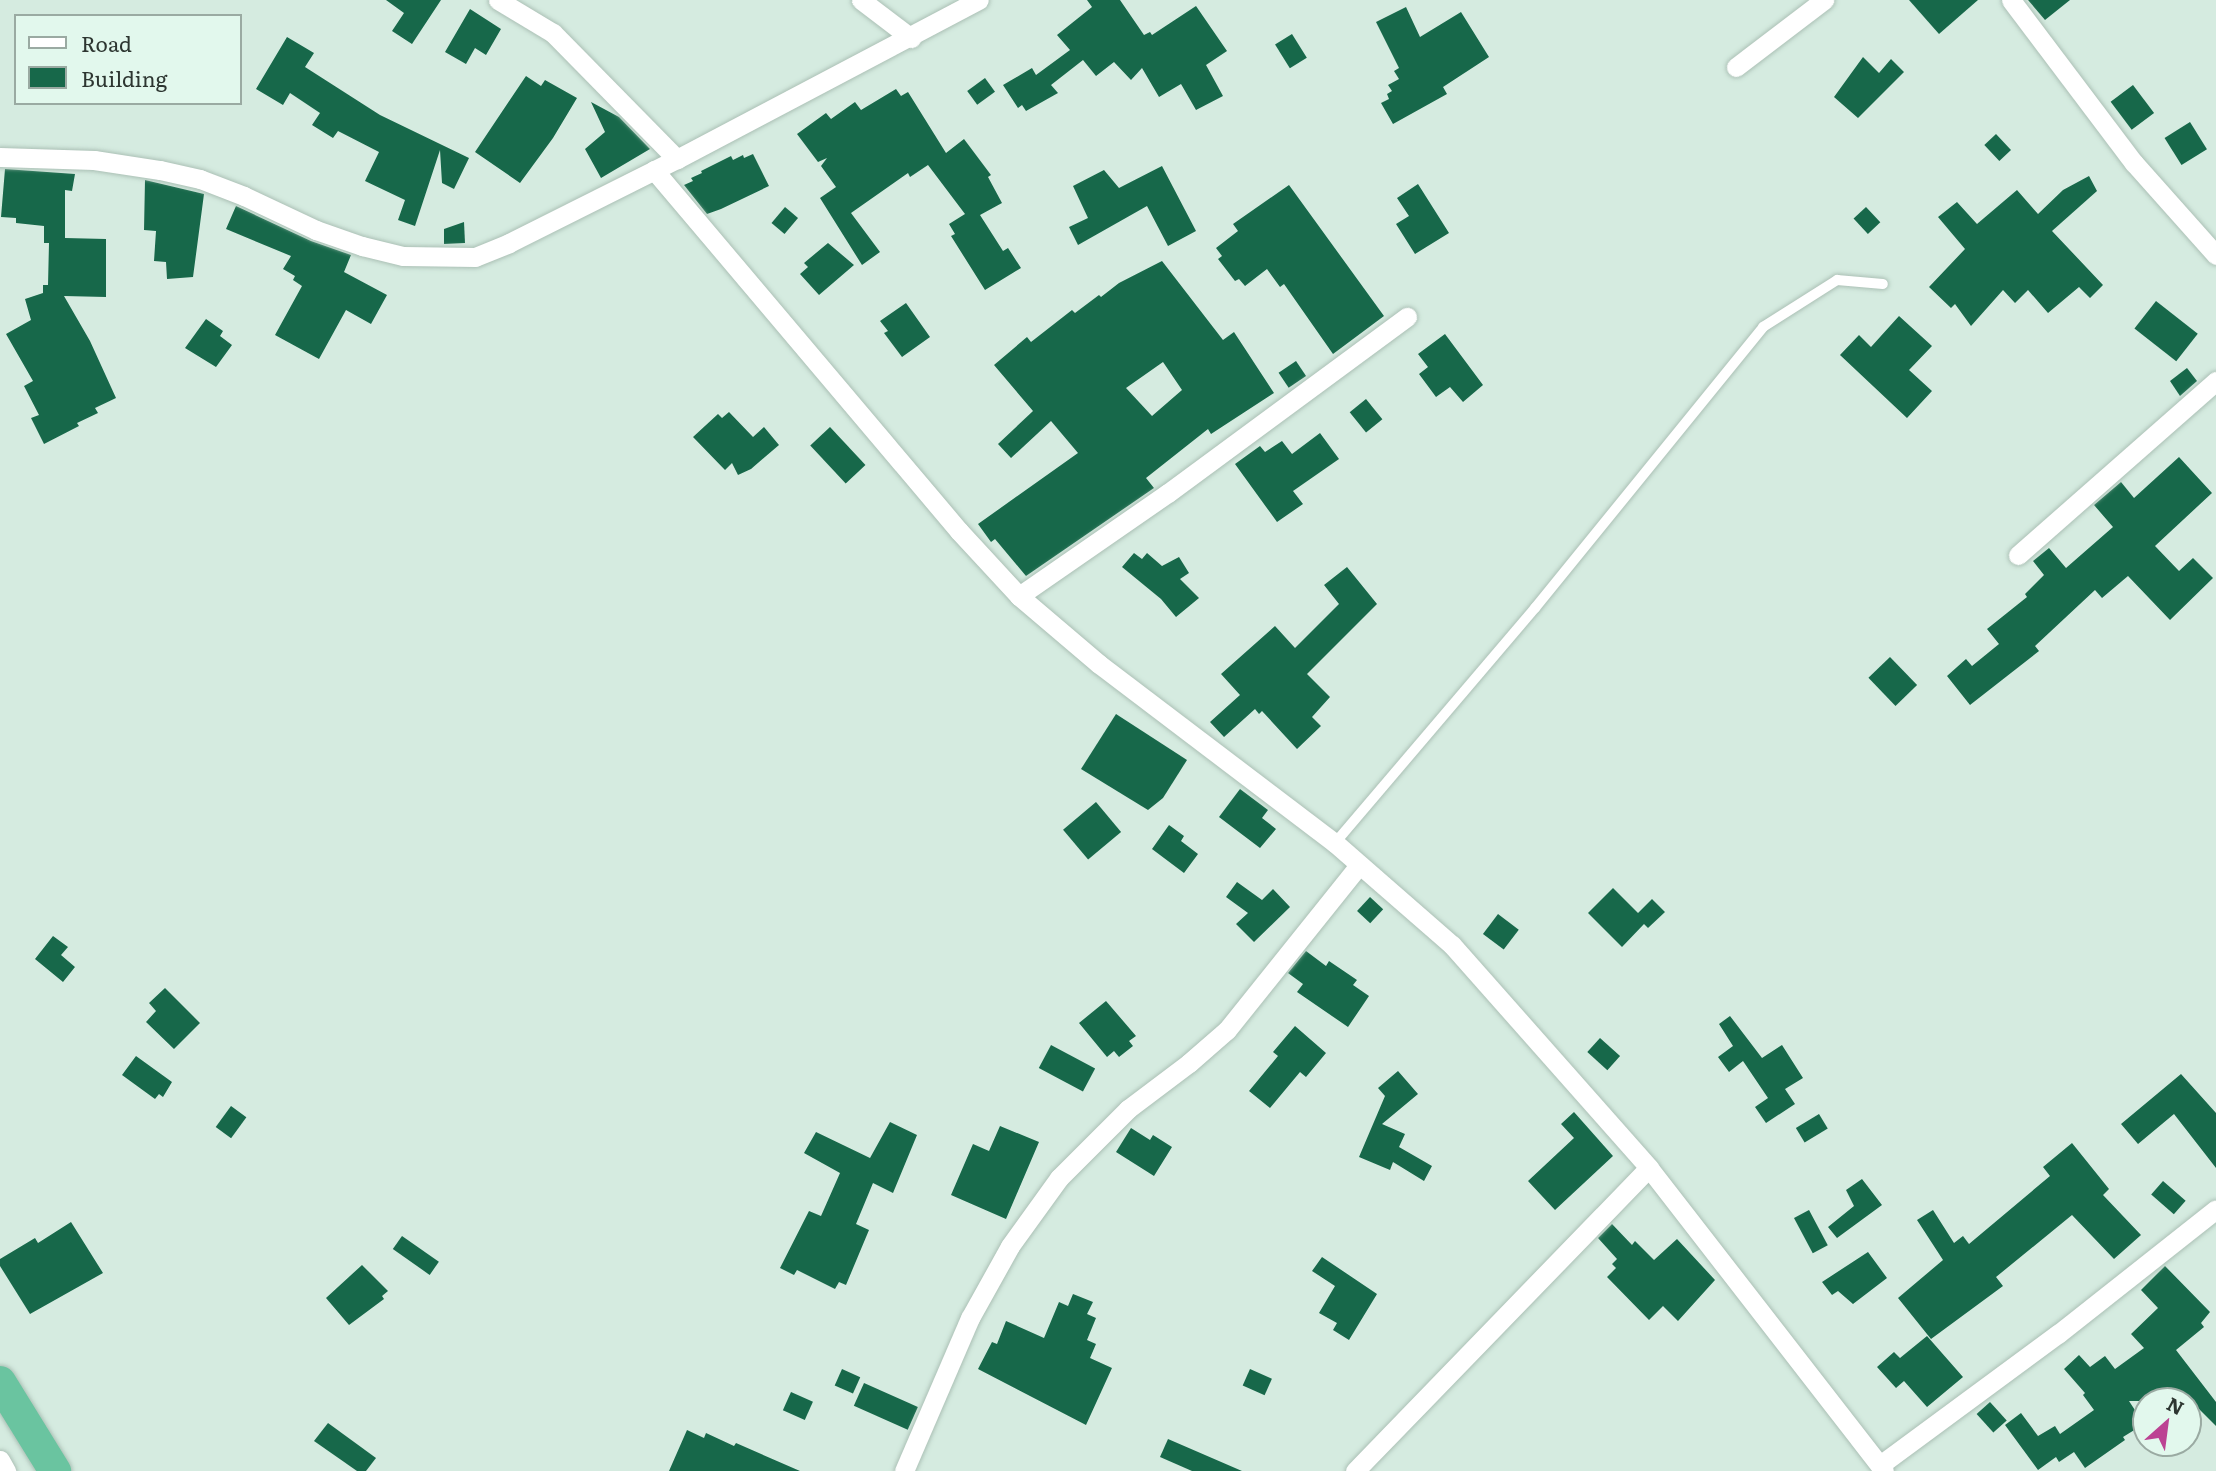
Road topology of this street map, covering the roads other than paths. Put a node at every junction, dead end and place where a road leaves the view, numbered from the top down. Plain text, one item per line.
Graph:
1 (498, 0) edge
2 (861, 0) edge
3 (979, 0) edge
4 (1824, 0) edge
5 (2011, 0) edge
6 (911, 38) junction
7 (1736, 67) dead end
8 (0, 157) edge
9 (677, 159) junction
10 (654, 170) junction
11 (2216, 255) edge
12 (1883, 284) dead end
13 (1407, 317) dead end
14 (2216, 381) edge
15 (2018, 555) dead end
16 (1019, 596) junction
17 (1335, 843) junction
18 (1359, 865) junction
19 (1649, 1168) junction
20 (2216, 1209) edge
21 (0, 1382) edge
22 (0, 1460) edge
23 (1882, 1468) edge
24 (6, 1471) edge
25 (55, 1471) edge
26 (904, 1471) edge
27 (1355, 1471) edge

1 - 9 street
2 - 6 street
3 - 6 street
4 - 7 street
5 - 11 street
6 - 9 street
8 - 10 street
9 - 10 street
10 - 16 street
12 - 17 lane
13 - 16 street
14 - 15 street
16 - 17 street
17 - 18 street
18 - 19 street
18 - 26 street
19 - 23 street
19 - 27 street
20 - 23 street
21 - 25 highway
22 - 24 street

